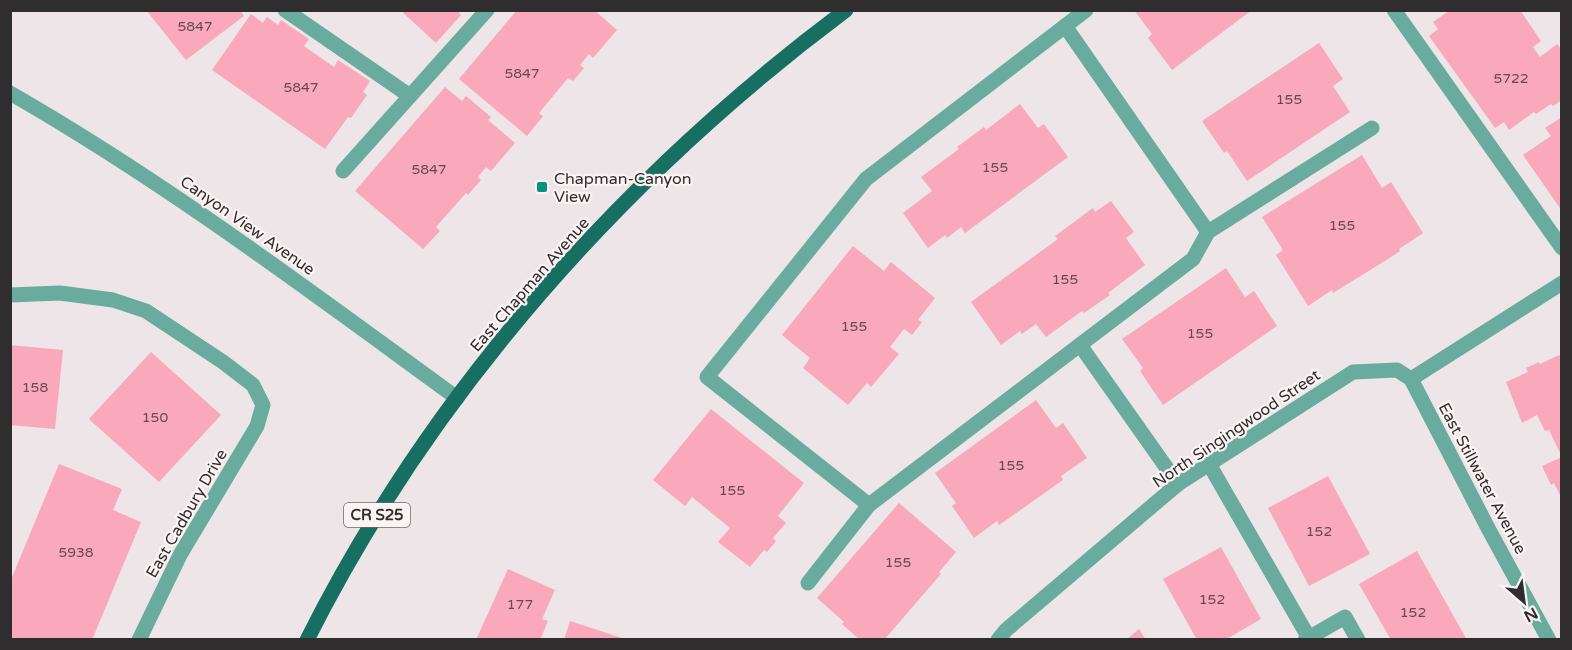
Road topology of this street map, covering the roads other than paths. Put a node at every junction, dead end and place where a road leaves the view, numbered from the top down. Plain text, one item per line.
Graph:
1 (285, 10) edge
2 (487, 10) edge
3 (846, 10) edge
4 (1086, 10) edge
5 (1394, 10) edge
6 (1065, 26) junction
7 (10, 93) edge
8 (410, 96) junction
9 (1372, 128) dead end
10 (343, 171) dead end
11 (1208, 232) junction
12 (1562, 248) edge
13 (1562, 283) edge
14 (10, 295) edge
15 (1080, 345) junction
16 (1397, 370) joint
17 (1411, 379) junction
18 (457, 398) junction
19 (1209, 464) junction
20 (1179, 484) junction
21 (869, 505) junction
22 (808, 583) dead end
23 (1307, 638) edge
24 (139, 639) edge
25 (307, 639) edge
26 (999, 639) edge
27 (1358, 639) edge
28 (1549, 639) edge

1 - 8 street
2 - 8 street
3 - 18 main road, East Chapman Avenue / CR S25
4 - 6 street
5 - 12 street
6 - 11 street
6 - 21 street
7 - 18 street, Canyon View Avenue
8 - 10 street
9 - 11 street
11 - 15 street
13 - 17 street
14 - 24 street, East Cadbury Drive
15 - 20 street
15 - 21 street
16 - 17 street, East Stillwater Avenue
16 - 19 street, North Singingwood Street
17 - 28 street, East Stillwater Avenue
18 - 25 main road, East Chapman Avenue / CR S25
19 - 20 street, North Singingwood Street
19 - 23 street
20 - 26 street, North Singingwood Street
21 - 22 street
23 - 27 street

